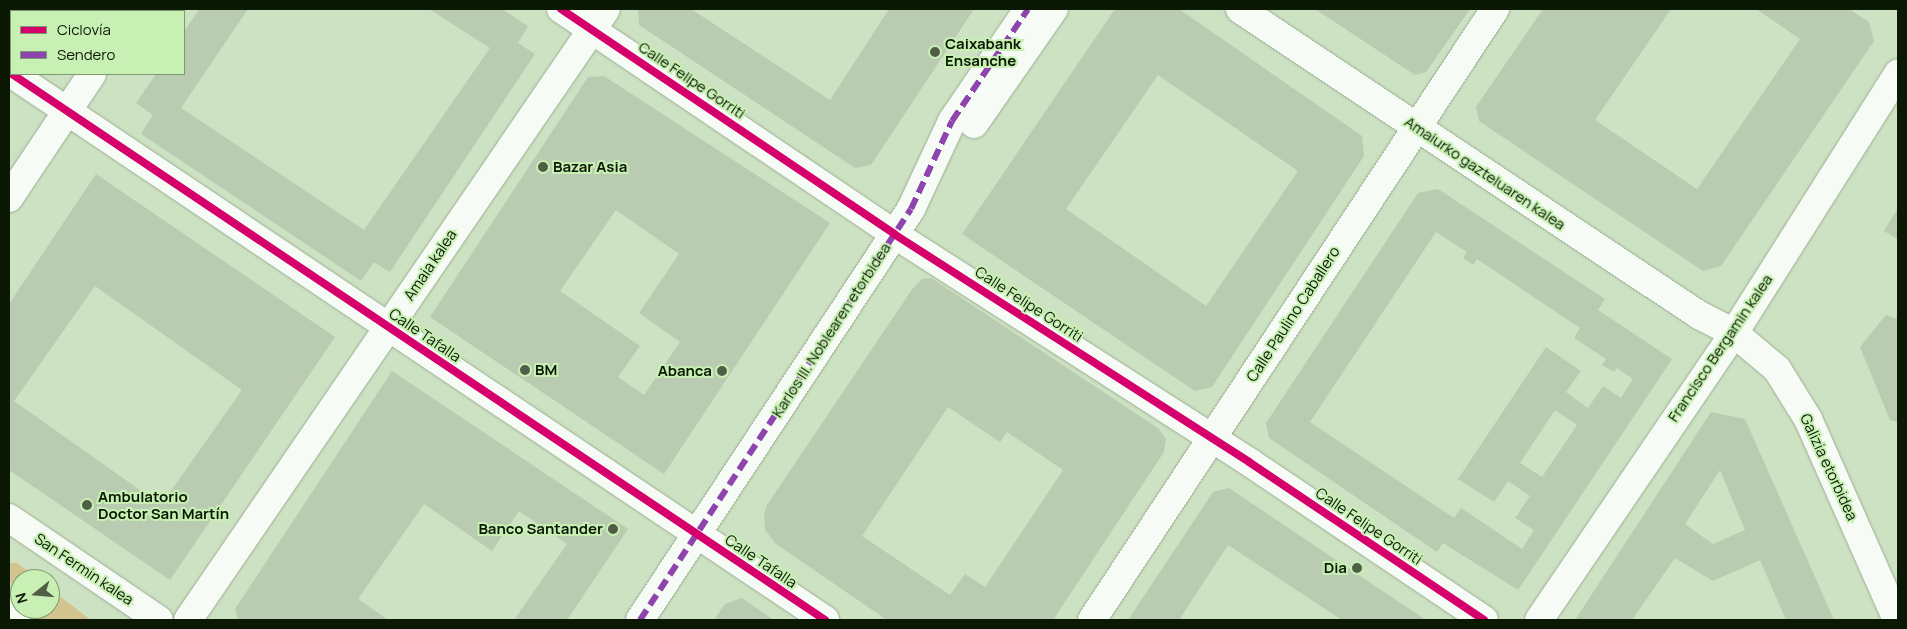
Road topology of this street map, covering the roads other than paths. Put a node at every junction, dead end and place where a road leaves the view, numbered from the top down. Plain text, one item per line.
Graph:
1 (560, 9) edge
2 (1028, 9) edge
3 (1054, 9) edge
4 (1240, 9) edge
5 (1495, 9) edge
6 (599, 19) edge
7 (1898, 74) edge
8 (14, 75) edge
9 (91, 75) edge
10 (68, 110) junction
11 (974, 124) dead end
12 (1416, 128) junction
13 (9, 198) edge
14 (899, 236) junction
15 (388, 327) junction
16 (1734, 332) junction
17 (780, 428) dead end
18 (1212, 438) junction
19 (9, 518) edge
20 (697, 534) junction
21 (9, 604) edge
22 (16, 620) edge
23 (158, 620) edge
24 (188, 620) edge
25 (640, 620) edge
26 (825, 620) edge
27 (1092, 620) edge
28 (1484, 620) edge
29 (1538, 620) edge
30 (1897, 620) edge

1 - 6 street, Calle Felipe Gorriti
2 - 14 street, Karlos III. Noblearen etorbidea
3 - 11 street
4 - 12 street, Amaiurko gazteluaren kalea
5 - 12 street, Calle Paulino Caballero
6 - 14 street, Calle Felipe Gorriti
6 - 15 street, Amaia kalea
7 - 16 street, Francisco Bergamin kalea
8 - 10 street, Calle Tafalla
9 - 10 street
10 - 13 street
10 - 15 street, Calle Tafalla
12 - 16 street, Amaiurko gazteluaren kalea
12 - 18 street, Calle Paulino Caballero
14 - 17 street
14 - 18 street, Calle Felipe Gorriti
14 - 20 street, Karlos III. Noblearen etorbidea
15 - 20 street, Calle Tafalla
15 - 24 street, Amaia kalea
16 - 29 street, Francisco Bergamin kalea
16 - 30 street, Galizia etorbidea
18 - 27 street, Calle Paulino Caballero
18 - 28 street, Calle Felipe Gorriti
19 - 23 street, San Fermin kalea
20 - 25 street, Karlos III. Noblearen etorbidea
20 - 26 street, Calle Tafalla
21 - 22 street

